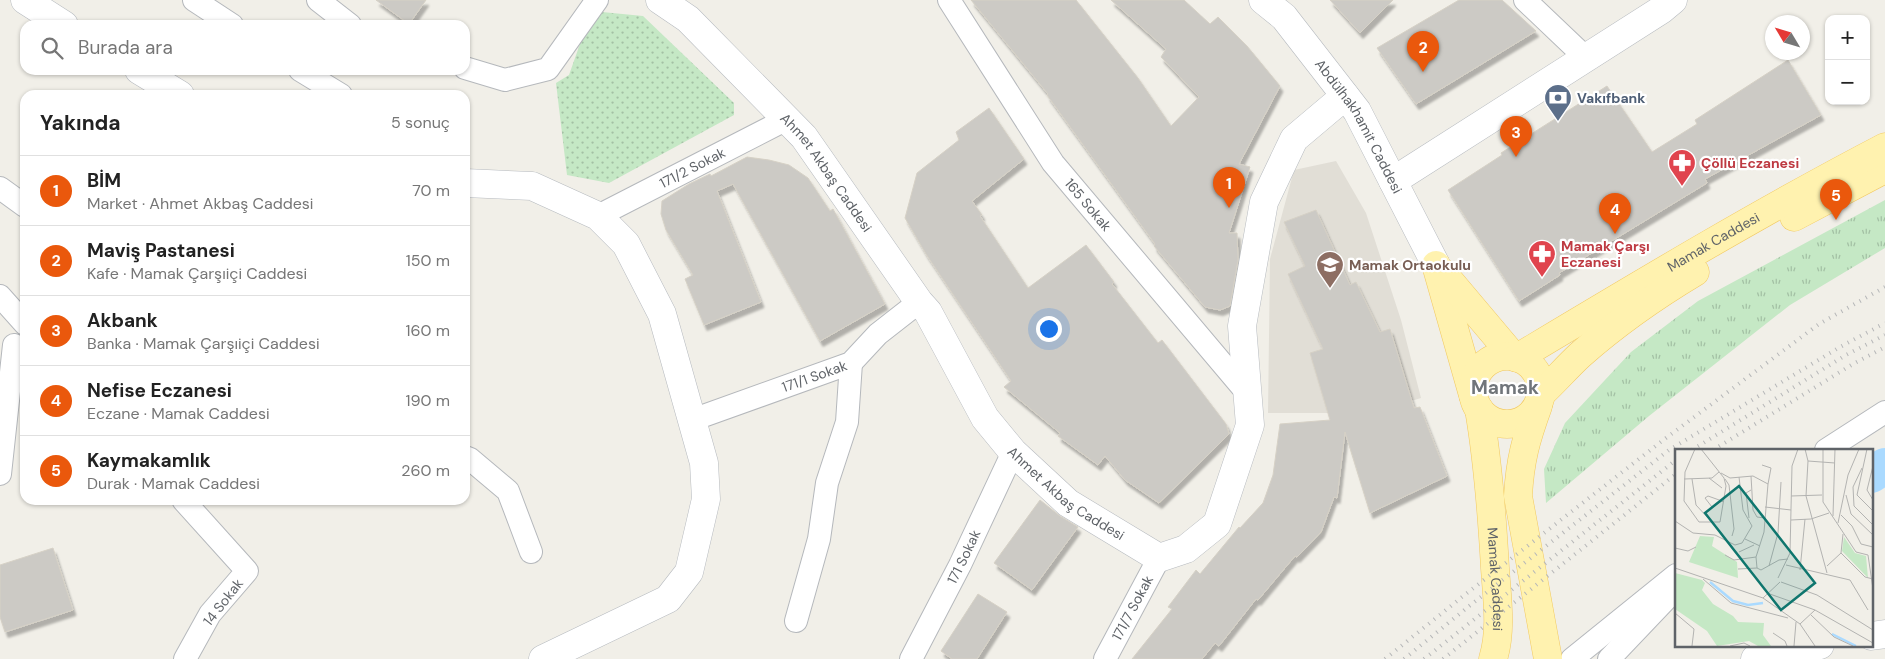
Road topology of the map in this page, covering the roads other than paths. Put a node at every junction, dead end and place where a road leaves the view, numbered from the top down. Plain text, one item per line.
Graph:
1 (25, 0) edge
2 (194, 0) edge
3 (318, 0) edge
4 (597, 0) edge
5 (660, 0) edge
6 (949, 0) edge
7 (1264, 0) edge
8 (1526, 0) edge
9 (1673, 0) edge
10 (56, 20) edge
11 (224, 20) edge
12 (344, 20) edge
13 (1586, 58) junction
14 (470, 70) edge
15 (147, 75) edge
16 (308, 75) edge
17 (172, 90) edge
18 (333, 90) edge
19 (1345, 96) junction
20 (788, 119) junction
21 (1885, 147) edge
22 (1885, 169) edge
23 (1393, 181) junction
24 (470, 182) edge
25 (0, 188) edge
26 (20, 202) edge
27 (598, 216) junction
28 (1436, 264) junction
29 (0, 296) edge
30 (918, 302) junction
31 (20, 318) edge
32 (13, 346) edge
33 (1515, 357) junction
34 (851, 363) junction
35 (1248, 394) junction
36 (1540, 400) junction
37 (1476, 404) junction
38 (1885, 412) edge
39 (692, 420) junction
40 (1828, 449) edge
41 (1013, 452) junction
42 (470, 459) edge
43 (0, 474) edge
44 (188, 505) edge
45 (531, 552) dead end
46 (1159, 558) junction
47 (1675, 576) edge
48 (1675, 589) edge
49 (796, 621) dead end
50 (1885, 634) edge
51 (1872, 636) edge
52 (1815, 646) edge
53 (185, 659) edge
54 (544, 659) edge
55 (911, 659) edge
56 (1105, 659) edge
57 (1493, 659) edge
58 (1548, 659) edge
59 (1572, 659) edge
60 (1609, 659) edge
61 (1756, 659) edge

1 - 10 street
2 - 11 street
3 - 12 street
4 - 14 street
5 - 20 street, Ahmet Akbaş Caddesi
6 - 35 street, 165 Sokak
7 - 19 street, Abdülhakhamit Caddesi
8 - 13 street
9 - 13 street
13 - 23 street
15 - 17 street
16 - 18 street
19 - 23 street, Abdülhakhamit Caddesi
19 - 35 street
20 - 27 street, 171/2 Sokak
20 - 30 street, Ahmet Akbaş Caddesi
21 - 33 main road, Mamak Caddesi
22 - 36 main road, Mamak Caddesi
23 - 28 street, Abdülhakhamit Caddesi
24 - 27 street
25 - 26 street
27 - 39 street
28 - 33 main road
28 - 37 main road
29 - 31 street
30 - 34 street, 171/1 Sokak
30 - 41 street, Ahmet Akbaş Caddesi
32 - 43 street
33 - 36 main road
33 - 37 main road
34 - 39 street, 171/1 Sokak
34 - 49 street
35 - 46 street
36 - 37 main road
36 - 58 main road, Mamak Caddesi
37 - 57 main road, Mamak Caddesi
38 - 40 street
39 - 54 street
41 - 46 street, Ahmet Akbaş Caddesi
41 - 55 street, 171 Sokak
42 - 45 street
44 - 53 street, 14 Sokak
46 - 56 street, 171/7 Sokak
47 - 59 street
48 - 60 street
50 - 51 street
52 - 61 street

